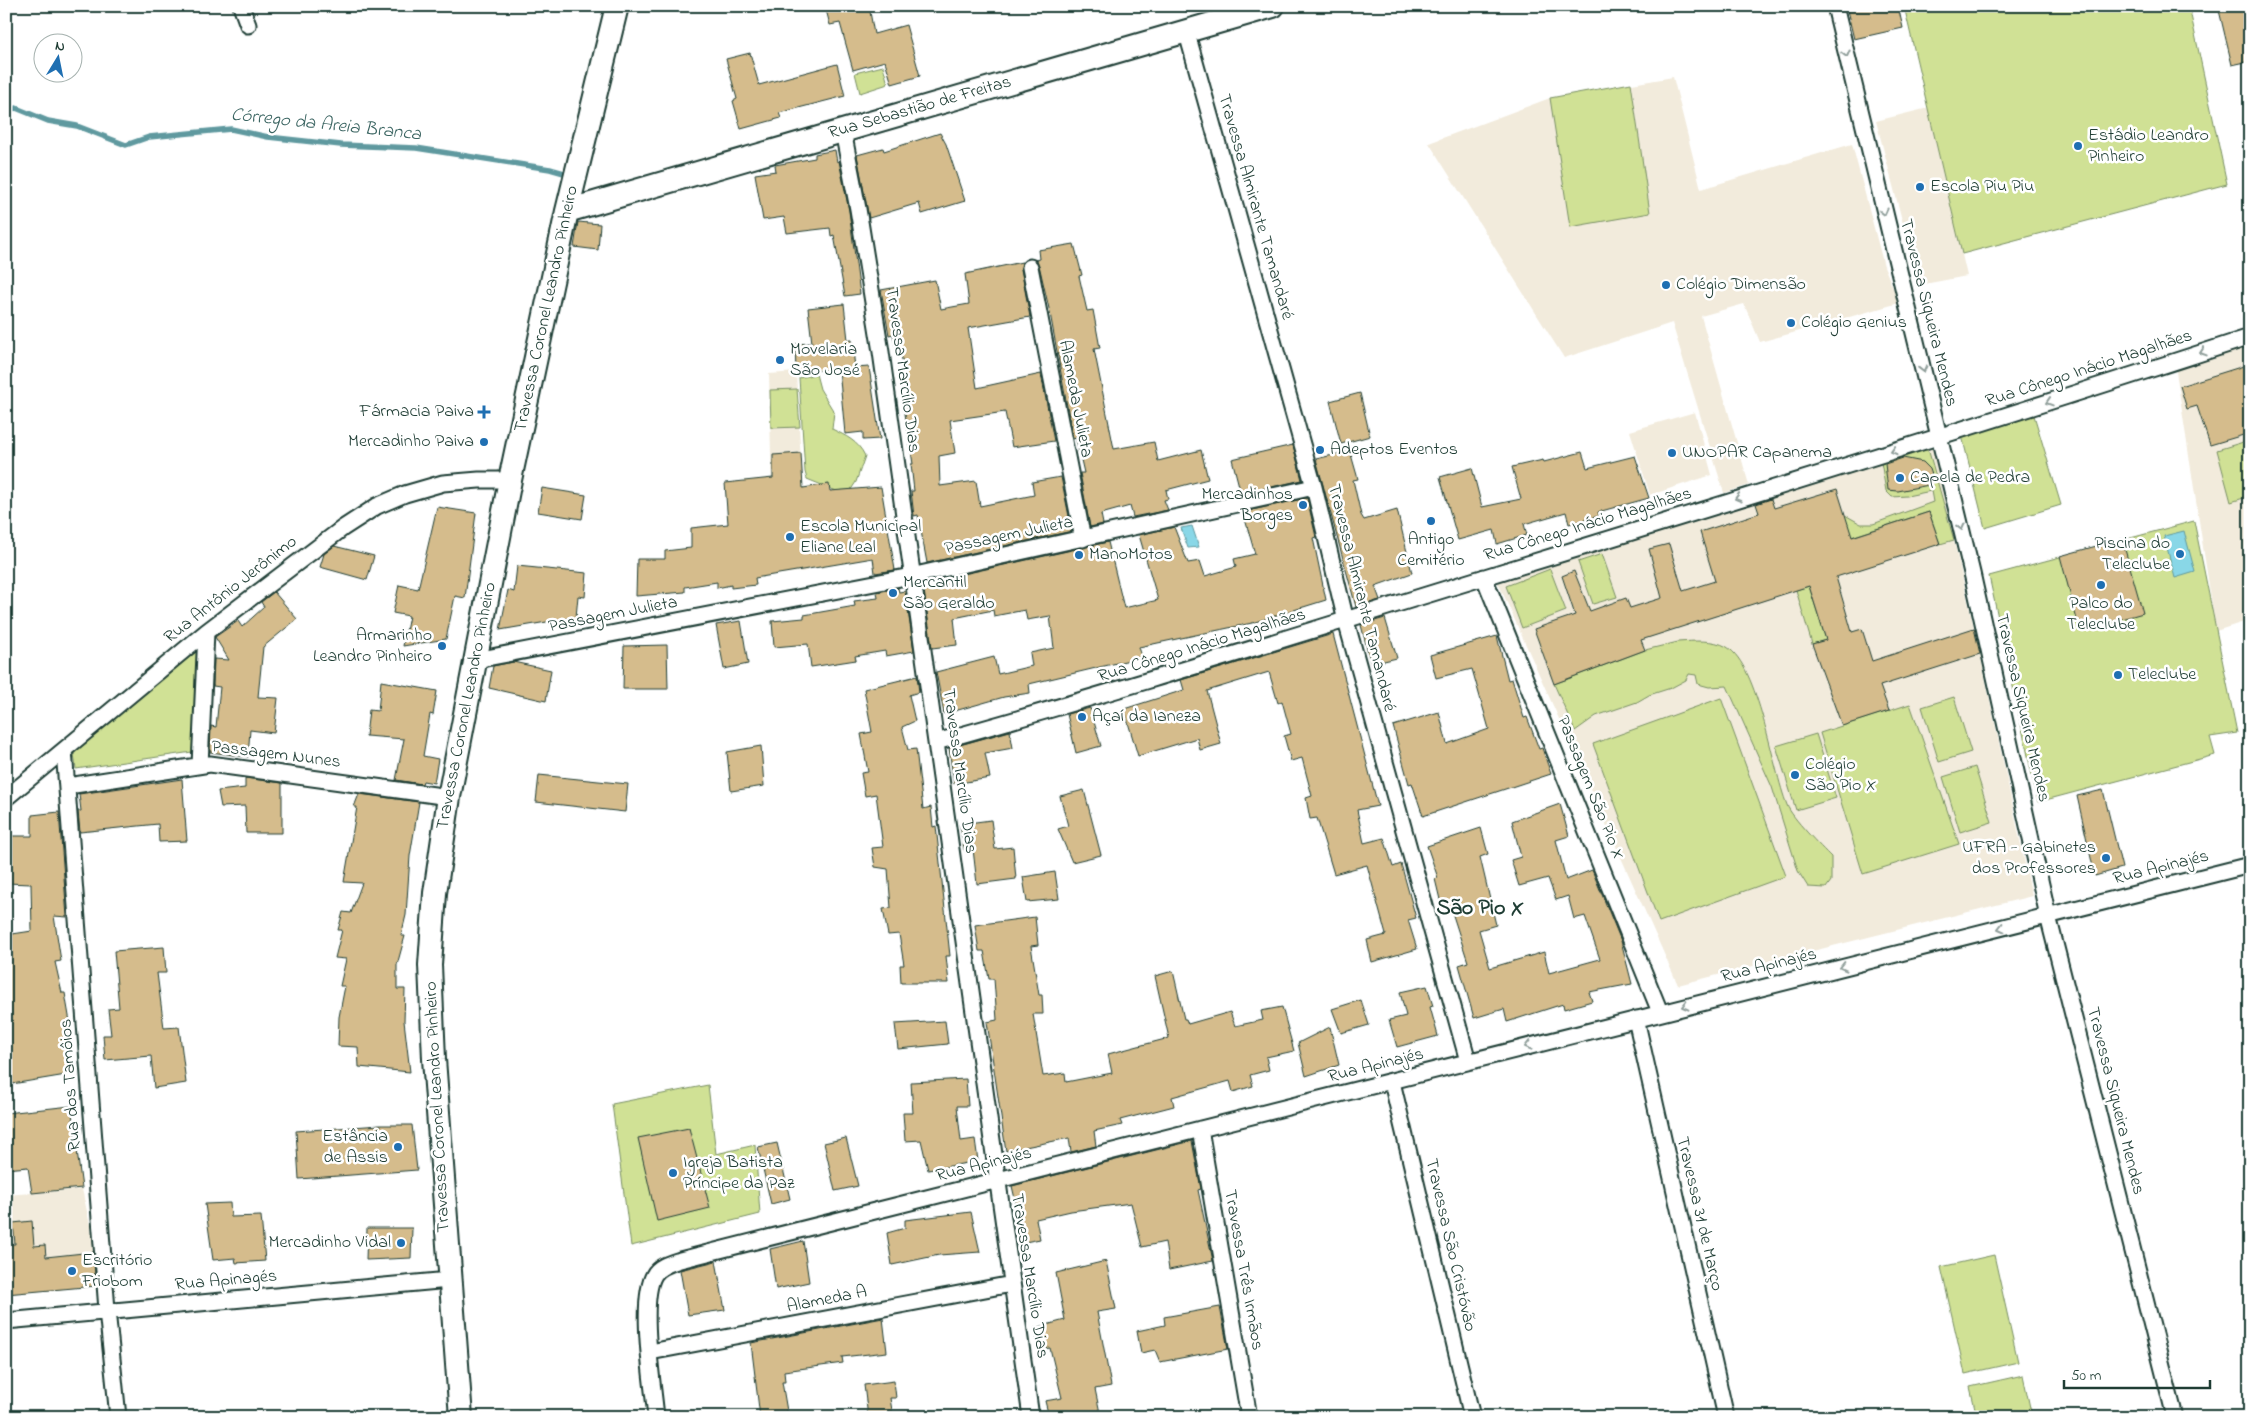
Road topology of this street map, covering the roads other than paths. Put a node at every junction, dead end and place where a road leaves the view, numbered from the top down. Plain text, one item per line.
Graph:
1 (241, 6) edge
2 (617, 6) edge
3 (1273, 6) edge
4 (1835, 6) edge
5 (248, 25) dead end
6 (1186, 30) junction
7 (842, 131) junction
8 (567, 211) junction
9 (1030, 267) dead end
10 (2250, 337) edge
11 (1939, 437) junction
12 (510, 480) junction
13 (1314, 487) junction
14 (1083, 539) junction
15 (911, 576) junction
16 (1484, 578) junction
17 (1346, 621) junction
18 (206, 632) junction
19 (476, 660) junction
20 (936, 742) junction
21 (64, 750) junction
22 (200, 765) junction
23 (68, 786) junction
24 (6, 798) edge
25 (449, 798) junction
26 (2250, 865) edge
27 (2048, 916) junction
28 (1660, 1012) junction
29 (1636, 1019) junction
30 (1468, 1061) junction
31 (1392, 1082) junction
32 (1200, 1129) junction
33 (996, 1182) junction
34 (449, 1280) junction
35 (1012, 1284) junction
36 (107, 1310) junction
37 (6, 1321) edge
38 (650, 1352) junction
39 (118, 1417) edge
40 (460, 1417) edge
41 (656, 1417) edge
42 (1031, 1417) edge
43 (1249, 1417) edge
44 (1472, 1417) edge
45 (1726, 1417) edge
46 (2175, 1417) edge

1 - 5 street
2 - 8 street, Travessa Coronel Leandro Pinheiro
3 - 6 street, Rua Sebastião de Freitas
4 -> 11 street, Travessa Siqueira Mendes
6 - 7 street, Rua Sebastião de Freitas
6 - 13 street, Travessa Almirante Tamandaré
7 - 8 street, Rua Sebastião de Freitas
7 - 15 street, Travessa Marcílio Dias
8 - 12 street, Travessa Coronel Leandro Pinheiro
9 - 14 street, Alameda Julieta
10 -> 11 street, Rua Cônego Inácio Magalhães
11 -> 16 street, Rua Cônego Inácio Magalhães
11 -> 27 street, Travessa Siqueira Mendes
12 - 18 street, Rua Antônio Jerônimo
12 - 19 street, Travessa Coronel Leandro Pinheiro
13 - 14 street, Passagem Julieta
13 - 17 street, Travessa Almirante Tamandaré
14 - 15 street, Passagem Julieta
15 - 19 street, Passagem Julieta
15 - 20 street, Travessa Marcílio Dias
16 - 17 street, Rua Cônego Inácio Magalhães
16 - 28 street, Passagem São Pio X
17 - 20 street, Rua Cônego Inácio Magalhães
17 - 30 street, Travessa Almirante Tamandaré
18 - 21 street, Rua Antônio Jerônimo
18 - 22 street
19 - 25 street, Travessa Coronel Leandro Pinheiro
20 - 33 street, Travessa Marcílio Dias
21 - 23 street, Rua dos Tamôios
21 - 24 street, Rua Antônio Jerônimo
22 - 23 street, Passagem Nunes
22 - 25 street, Passagem Nunes
23 - 36 street, Rua dos Tamôios
25 - 34 street, Travessa Coronel Leandro Pinheiro
26 - 27 street, Rua Apinajés
27 -> 28 street, Rua Apinajés
27 - 46 street, Travessa Siqueira Mendes
28 - 29 street, Rua Apinajés
29 -> 30 street, Rua Apinajés
29 - 45 street, Travessa 31 de Março
30 - 31 street, Rua Apinajés
31 - 32 street, Rua Apinajés
31 - 44 street, Travessa São Cristóvão
32 - 33 street, Rua Apinajés
32 - 43 street, Travessa Três Irmãos
33 - 35 street, Travessa Marcílio Dias
33 - 38 street, Rua Apinajés
34 - 36 street, Rua Apinagés
34 - 40 street, Travessa Coronel Leandro Pinheiro
35 - 38 street, Alameda A
35 - 42 street, Travessa Marcílio Dias
36 - 37 street, Rua Apinagés
36 - 39 street, Rua dos Tamôios
38 - 41 street, Rua Apinajés

